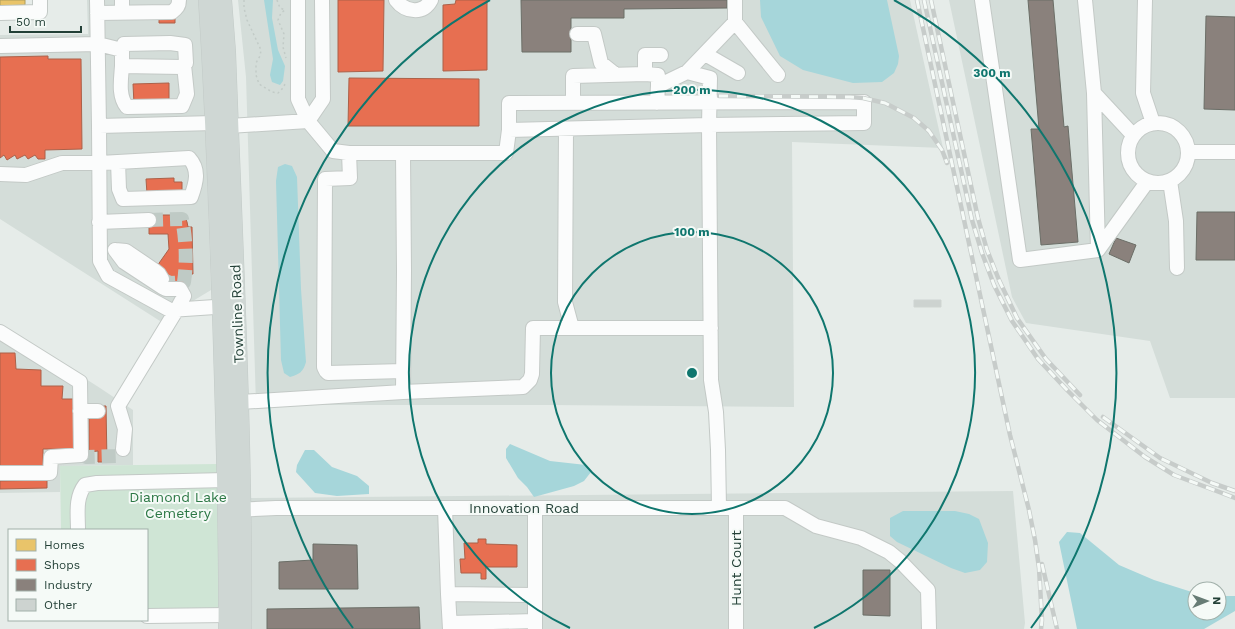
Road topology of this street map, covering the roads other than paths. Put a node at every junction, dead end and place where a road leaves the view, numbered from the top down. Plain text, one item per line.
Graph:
1 (40, 0) edge
2 (179, 0) edge
3 (207, 0) edge
4 (223, 0) edge
5 (298, 0) edge
6 (322, 0) edge
7 (396, 0) edge
8 (431, 0) edge
9 (735, 0) edge
10 (982, 0) edge
11 (1085, 0) edge
12 (1145, 0) edge
13 (122, 6) edge
14 (97, 7) edge
15 (0, 13) edge
16 (735, 22) junction
17 (577, 34) dead end
18 (98, 44) junction
19 (0, 46) edge
20 (122, 50) junction
21 (705, 54) junction
22 (661, 55) dead end
23 (184, 65) junction
24 (122, 66) junction
25 (687, 72) junction
26 (738, 73) dead end
27 (645, 74) junction
28 (616, 75) junction
29 (778, 75) dead end
30 (658, 86) junction
31 (1094, 93) junction
32 (658, 102) junction
33 (709, 102) junction
34 (573, 103) junction
35 (308, 121) junction
36 (1153, 123) junction
37 (222, 125) junction
38 (709, 125) junction
39 (100, 126) junction
40 (566, 129) junction
41 (509, 130) junction
42 (1133, 135) junction
43 (1188, 152) junction
44 (1235, 152) edge
45 (349, 153) junction
46 (403, 154) junction
47 (118, 162) junction
48 (100, 163) junction
49 (0, 174) edge
50 (1170, 180) junction
51 (1147, 182) junction
52 (149, 220) tunnel mouth
53 (99, 222) junction
54 (116, 250) junction
55 (1098, 250) junction
56 (99, 252) junction
57 (1177, 268) dead end
58 (157, 277) tunnel mouth
59 (228, 306) junction
60 (178, 309) junction
61 (572, 328) junction
62 (711, 328) junction
63 (0, 332) edge
64 (403, 371) junction
65 (403, 392) junction
66 (240, 402) junction
67 (80, 411) junction
68 (108, 411) junction
69 (123, 449) dead end
70 (0, 474) edge
71 (226, 480) junction
72 (445, 508) junction
73 (535, 508) junction
74 (719, 508) junction
75 (736, 508) junction
76 (234, 510) junction
77 (78, 529) edge
78 (448, 594) junction
79 (535, 595) junction
80 (148, 616) edge
81 (227, 622) edge
82 (535, 625) edge
83 (450, 626) edge
84 (243, 629) edge
85 (736, 629) edge
86 (929, 629) edge

1 - 15 street
2 - 13 street
3 - 37 main road, Townline Road
4 - 37 main road, Townline Road
5 - 35 street
6 - 35 street
7 - 8 street
9 - 16 street
10 - 55 street
11 - 31 street
12 - 36 street
13 - 14 street
14 - 18 street
16 - 21 street
16 - 29 street
17 - 28 street
18 - 19 street
18 - 20 street
18 - 39 street
20 - 23 street
20 - 24 street
21 - 25 street
21 - 26 street
22 - 27 street
23 - 24 street
23 - 24 street
25 - 30 street
25 - 33 street
27 - 28 street
27 - 30 street
28 - 34 street
30 - 32 street
31 - 42 street
31 - 55 street
32 - 33 street
32 - 34 street
33 - 38 street
33 - 38 street
34 - 41 street
35 - 37 street
35 - 45 street
36 - 42 street
36 - 43 street
37 - 39 street
37 - 59 main road, Townline Road
38 - 40 street
38 - 62 street
39 - 48 street
40 - 41 street
40 - 61 street
41 - 46 street
42 - 51 street
43 - 44 street
43 - 50 street
45 - 46 street
45 - 64 street
46 - 64 street
47 - 47 street
47 - 48 street
48 - 49 street
48 - 53 street
50 - 51 street
50 - 57 street
51 - 55 street
52 - 53 street
53 - 56 street
54 - 56 street
54 - 58 street
54 - 60 street
56 - 60 street
59 - 60 street
59 - 66 main road, Townline Road
59 - 71 main road, Townline Road
60 - 68 street
61 - 62 street
61 - 65 street
62 - 74 street
63 - 67 street
64 - 65 street
65 - 66 street
66 - 76 main road, Townline Road
67 - 68 street
67 - 70 street
68 - 69 street
71 - 76 main road, Townline Road
71 - 77 street
72 - 73 street, Innovation Road
72 - 76 street, Innovation Road
72 - 78 street
73 - 74 street, Innovation Road
73 - 79 street
74 - 75 street, Innovation Road
75 - 85 street, Hunt Court
75 - 86 street, Innovation Road
76 - 81 main road, Townline Road
76 - 84 main road, Townline Road
78 - 79 street
78 - 83 street
79 - 82 street
80 - 81 street
82 - 83 street

